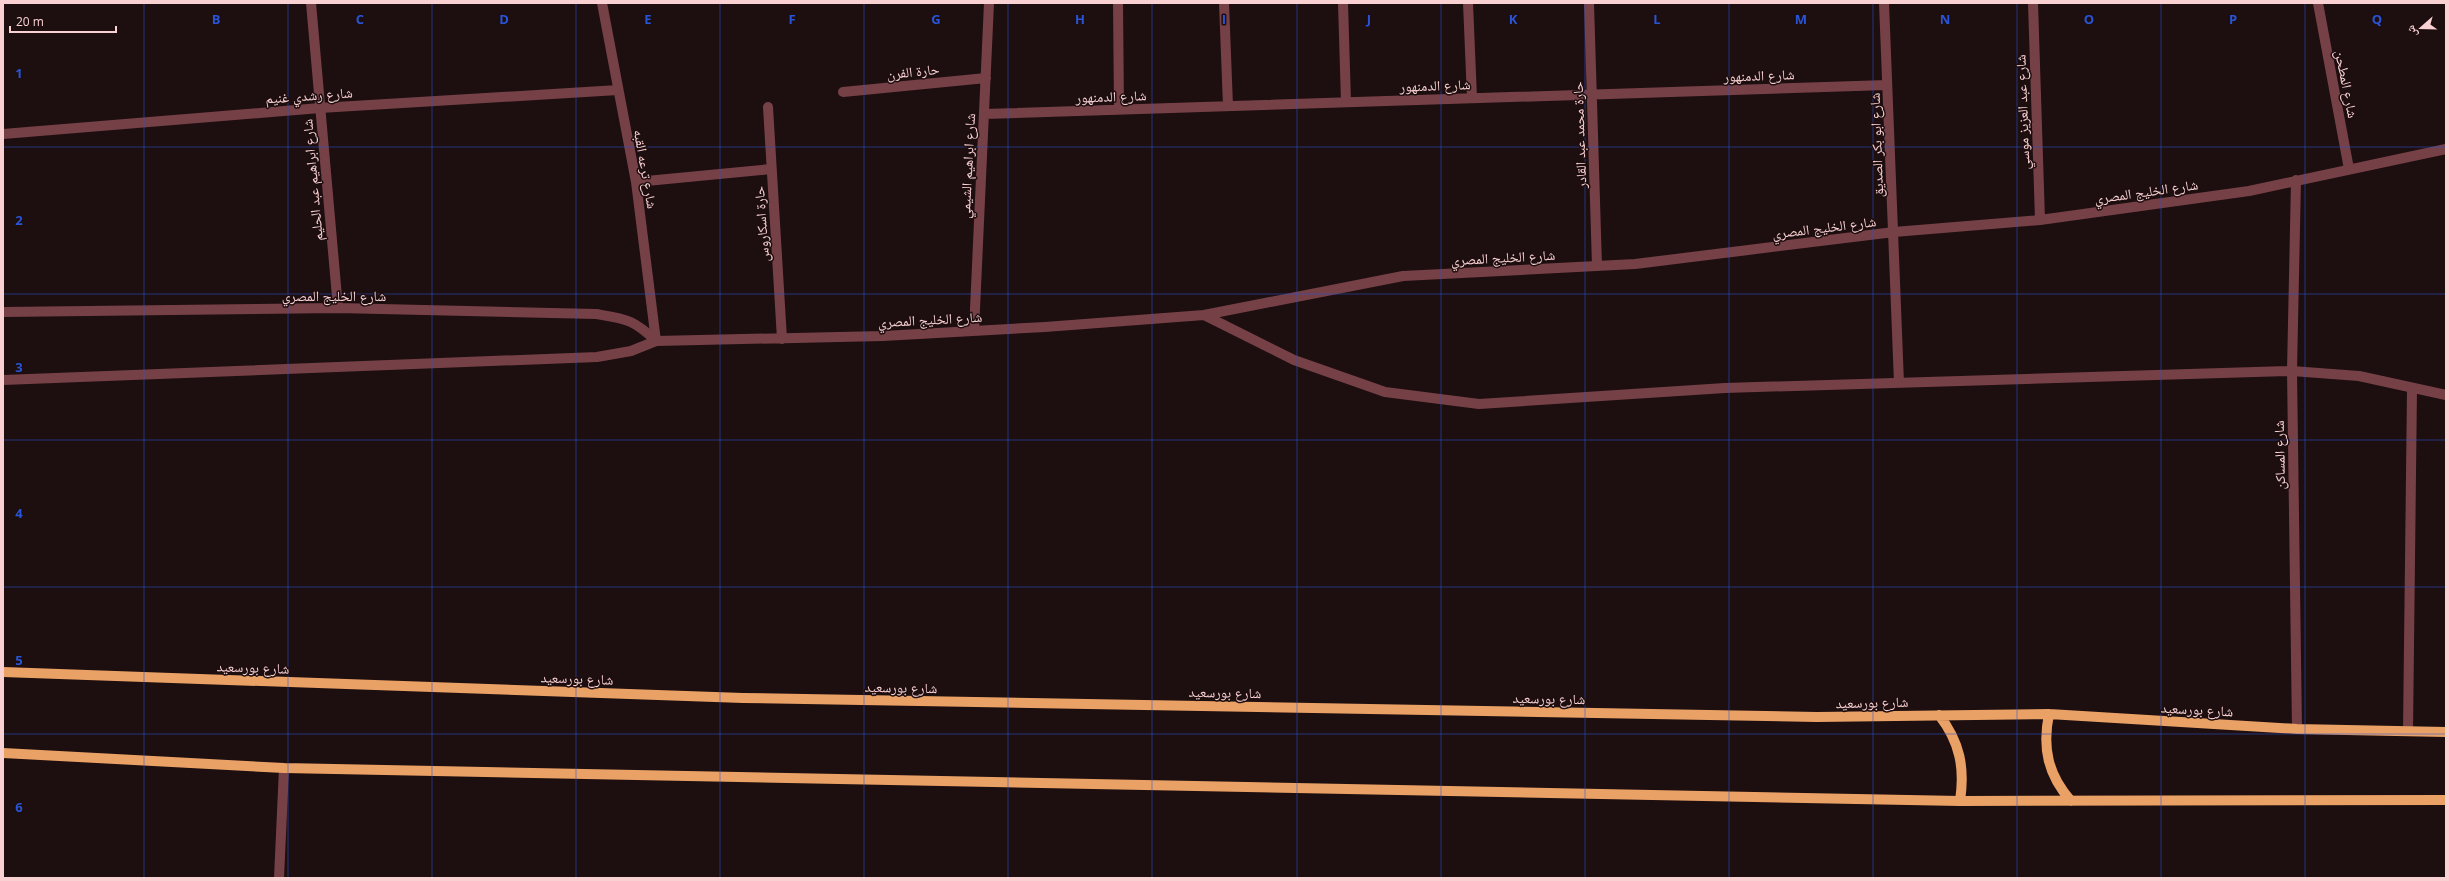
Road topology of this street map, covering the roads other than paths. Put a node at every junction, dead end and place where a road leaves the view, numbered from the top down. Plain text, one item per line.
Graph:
1 (311, 3) edge
2 (602, 3) edge
3 (989, 3) edge
4 (1118, 3) edge
5 (1224, 3) edge
6 (1343, 3) edge
7 (1468, 3) edge
8 (1589, 3) edge
9 (1884, 3) edge
10 (2033, 3) edge
11 (2318, 3) edge
12 (986, 78) junction
13 (1887, 85) junction
14 (618, 90) junction
15 (843, 92) dead end
16 (1592, 94) junction
17 (1472, 98) junction
18 (1346, 102) junction
19 (1228, 106) junction
20 (320, 108) junction
21 (768, 108) dead end
22 (1119, 109) junction
23 (984, 114) junction
24 (3, 134) edge
25 (2446, 149) edge
26 (771, 169) junction
27 (2349, 169) junction
28 (2296, 180) junction
29 (636, 182) junction
30 (2040, 220) junction
31 (1894, 232) junction
32 (1598, 266) junction
33 (338, 308) junction
34 (3, 312) edge
35 (1204, 315) junction
36 (974, 331) junction
37 (782, 339) junction
38 (656, 340) junction
39 (2292, 371) junction
40 (3, 380) edge
41 (1899, 383) junction
42 (2412, 389) junction
43 (2446, 395) edge
44 (3, 672) edge
45 (2049, 714) junction
46 (1939, 715) junction
47 (2297, 729) junction
48 (2408, 731) junction
49 (2446, 732) edge
50 (3, 753) edge
51 (284, 768) junction
52 (2446, 800) edge
53 (2071, 801) junction
54 (1960, 802) junction
55 (279, 878) edge

1 - 20 street, شارع ابراهيم عبد الحليم
2 - 14 street, شارع ترعه القبه
3 - 12 street, شارع ابراهيم الشيمي
4 - 22 street
5 - 19 street
6 - 18 street
7 - 17 street
8 - 16 street, حارة محمد عبد القادر
9 - 13 street, شارع ابو بكر الصديق
10 - 30 street, شارع عبد العزيز موسي
11 - 27 street, شارع المطحن
12 - 15 street, حارة الفرن
12 - 23 street, شارع ابراهيم الشيمي
13 - 16 street, شارع الدمنهور
13 - 31 street, شارع ابو بكر الصديق
14 - 20 street, شارع رشدي غنيم
14 - 29 street, شارع ترعه القبه
16 - 17 street, شارع الدمنهور
16 - 32 street, حارة محمد عبد القادر
17 - 18 street, شارع الدمنهور
18 - 19 street, شارع الدمنهور
19 - 22 street, شارع الدمنهور
20 - 24 street, شارع رشدي غنيم
20 - 33 street, شارع ابراهيم عبد الحليم
21 - 26 street, حارة اسكاروس
22 - 23 street, شارع الدمنهور
23 - 36 street, شارع ابراهيم الشيمي
25 - 27 street, شارع الخليج المصري
26 - 29 street
26 - 37 street, حارة اسكاروس
27 - 28 street, شارع الخليج المصري
28 - 30 street, شارع الخليج المصري
28 - 39 street, شارع المساكن
29 - 38 street, شارع ترعه القبه
30 - 31 street, شارع الخليج المصري
31 - 32 street, شارع الخليج المصري
31 - 41 street, شارع ابو بكر الصديق
32 - 35 street, شارع الخليج المصري
33 - 34 street, شارع الخليج المصري
33 - 38 street, شارع الخليج المصري
35 - 36 street, شارع الخليج المصري
35 - 41 street
36 - 37 street, شارع الخليج المصري
37 - 38 street, شارع الخليج المصري
38 - 40 street, شارع الخليج المصري
39 - 41 street
39 - 42 street
39 - 47 street, شارع المساكن
42 - 43 street
42 - 48 street
44 - 46 main road, شارع بورسعيد
45 - 46 main road, شارع بورسعيد
45 - 47 main road, شارع بورسعيد
45 - 53 main road
46 - 54 main road
47 - 48 main road, شارع بورسعيد
48 - 49 main road, شارع بورسعيد
50 - 51 main road
51 - 54 main road
51 - 55 street
52 - 53 main road
53 - 54 main road

